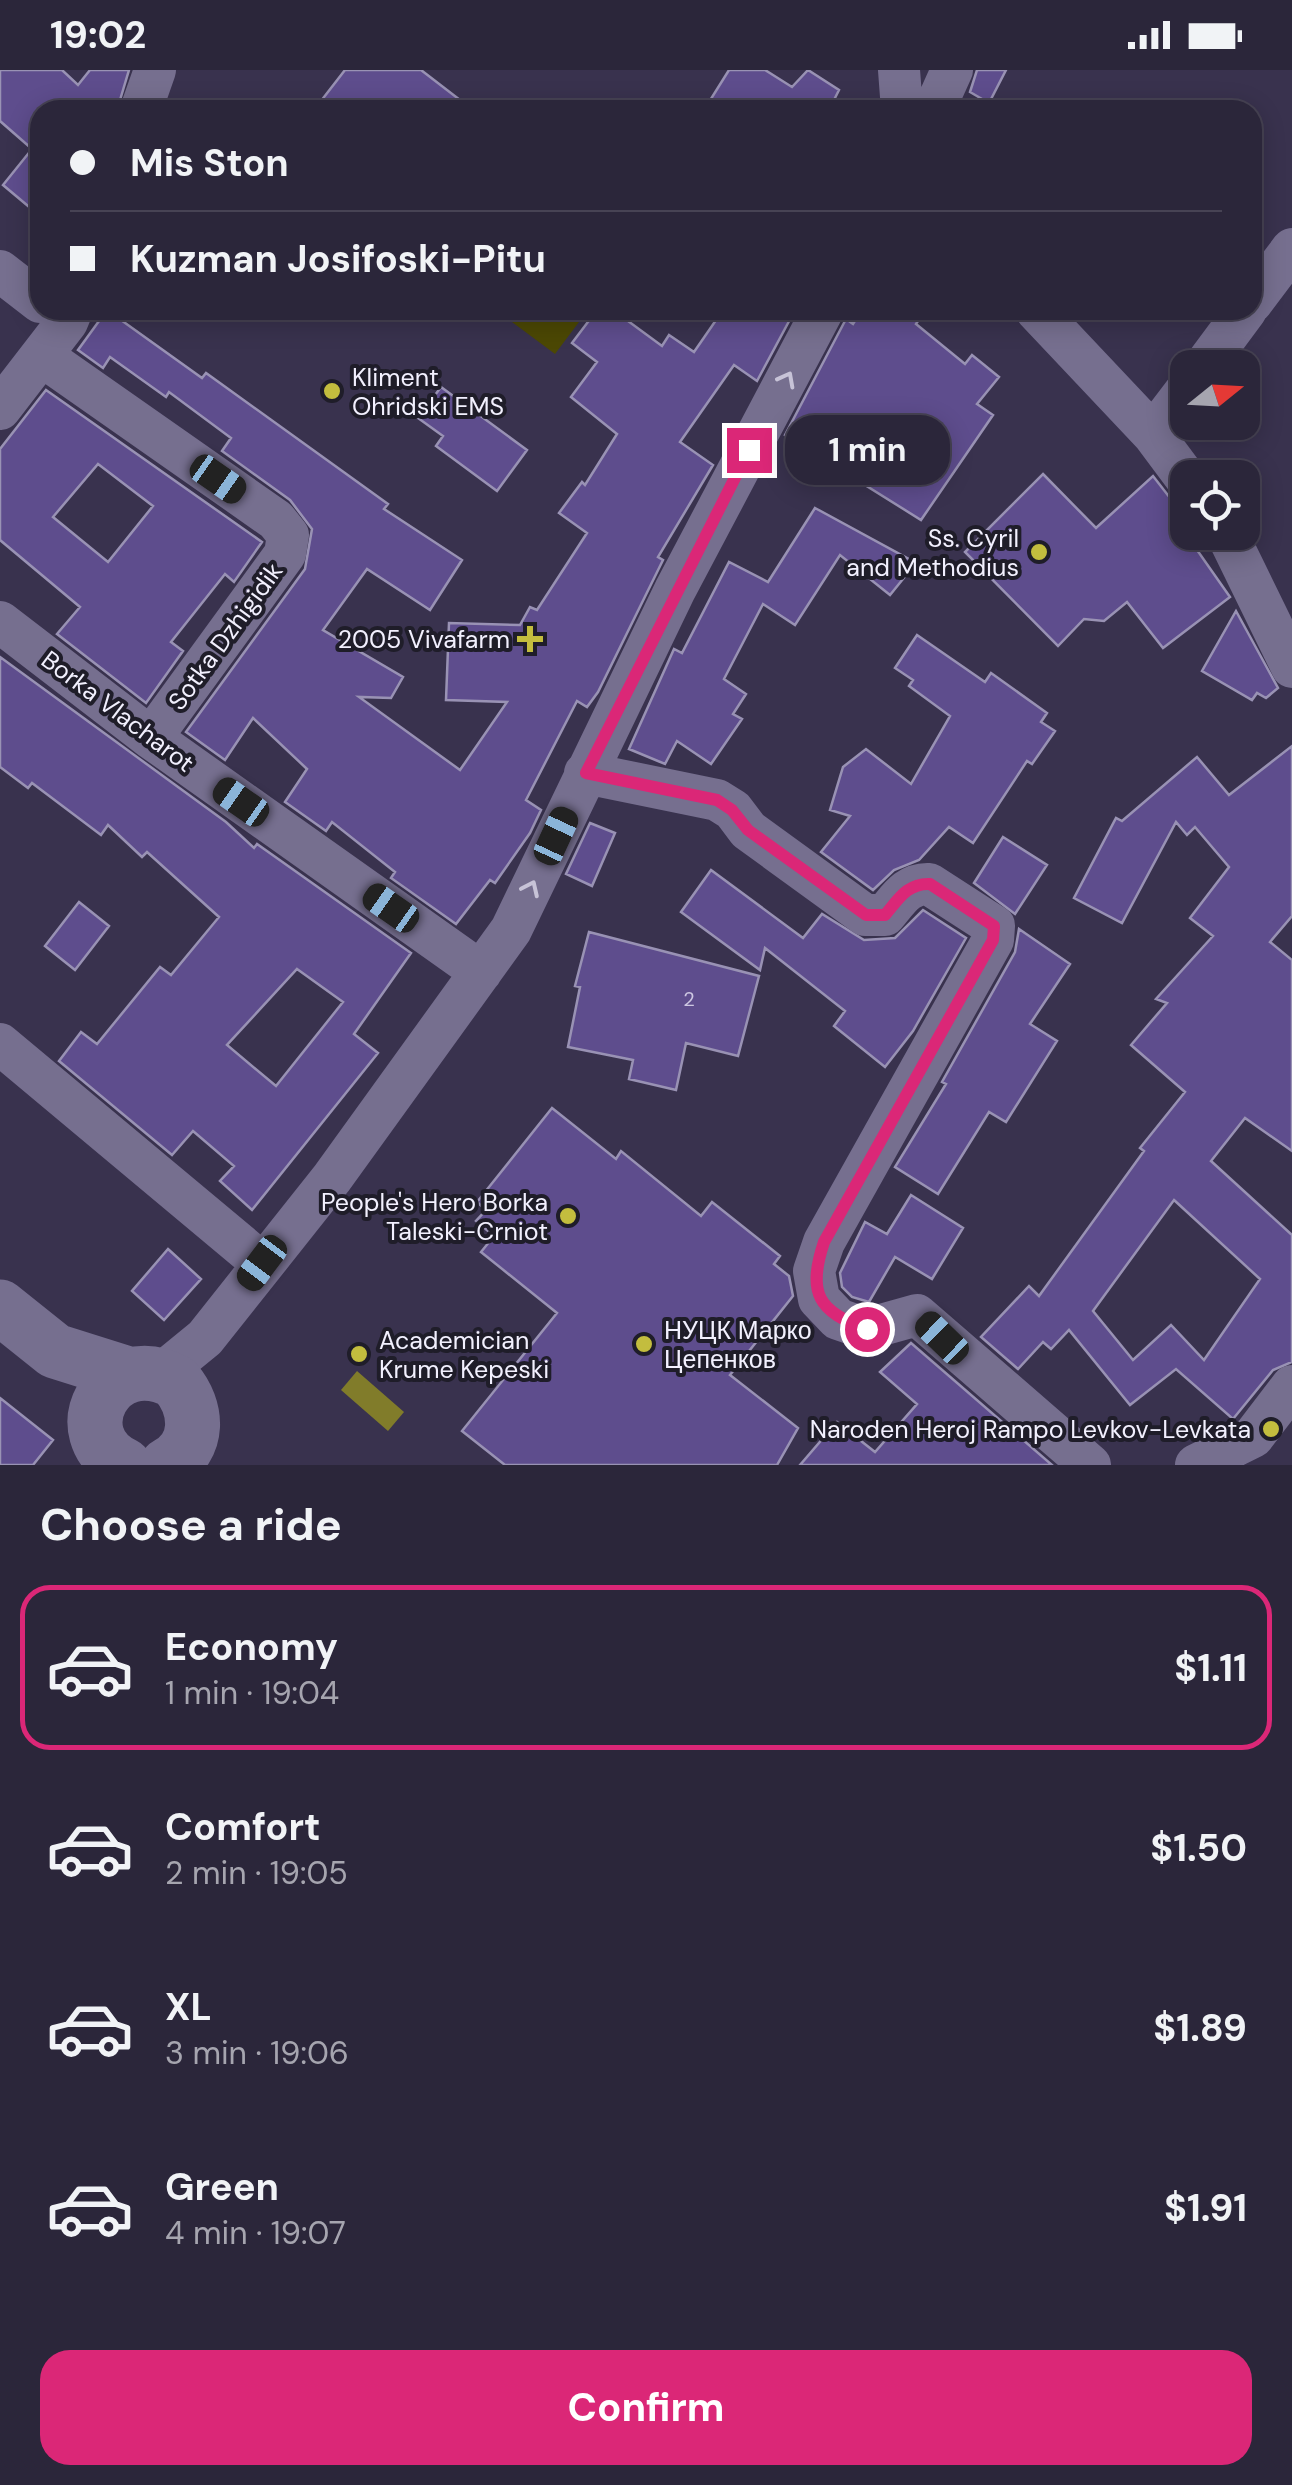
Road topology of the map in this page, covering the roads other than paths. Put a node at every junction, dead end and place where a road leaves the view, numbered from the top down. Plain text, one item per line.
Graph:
1 (155, 70) edge
2 (899, 70) edge
3 (952, 70) edge
4 (144, 100) edge
5 (901, 100) edge
6 (938, 100) edge
7 (1292, 249) edge
8 (0, 271) edge
9 (1262, 289) edge
10 (30, 298) edge
11 (54, 320) edge
12 (818, 320) edge
13 (1045, 320) edge
14 (1239, 320) edge
15 (1216, 350) edge
16 (0, 409) edge
17 (1170, 412) edge
18 (1153, 434) junction
19 (1173, 460) edge
20 (1236, 550) edge
21 (0, 622) edge
22 (1286, 637) edge
23 (151, 738) junction
24 (586, 773) junction
25 (482, 972) junction
26 (0, 1044) edge
27 (262, 1263) junction
28 (0, 1308) edge
29 (1292, 1386) edge
30 (152, 1436) edge
31 (1090, 1465) edge
32 (1196, 1465) edge

1 - 4 street
2 - 5 street
3 - 6 street
7 - 9 street
8 - 10 street, Sotka Dzhigidik
11 - 16 street
11 - 23 street, Sotka Dzhigidik
24 -> 12 street
13 - 18 street
14 - 15 street
17 - 18 street
18 - 19 street
20 - 22 street
21 - 23 street, Borka Vlacharot
23 - 25 street, Borka Vlacharot
25 -> 24 street
24 - 31 street
25 - 27 street
26 - 27 street
27 - 30 street
28 - 30 main road
29 - 32 street

